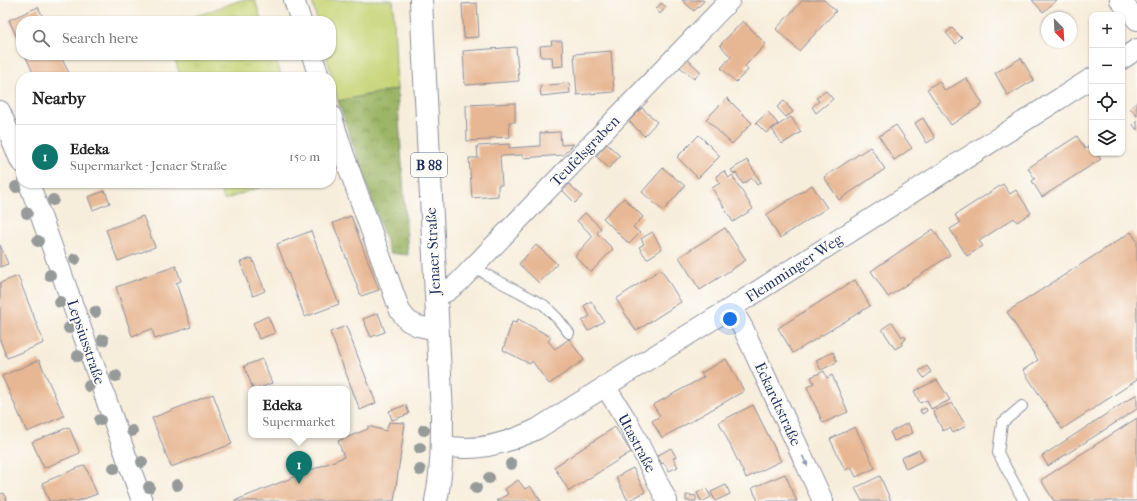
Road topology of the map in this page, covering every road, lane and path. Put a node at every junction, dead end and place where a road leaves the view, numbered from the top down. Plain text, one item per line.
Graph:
1 (294, 0) edge
2 (421, 0) edge
3 (730, 0) edge
4 (1120, 0) edge
5 (299, 16) edge
6 (1137, 20) edge
7 (1137, 49) edge
8 (1125, 57) edge
9 (314, 60) edge
10 (317, 72) edge
11 (1089, 80) edge
12 (0, 111) edge
13 (336, 130) edge
14 (16, 150) edge
15 (31, 188) edge
16 (474, 266) junction
17 (435, 293) junction
18 (731, 308) junction
19 (437, 330) junction
20 (569, 333) dead end
21 (605, 386) junction
22 (1022, 406) dead end
23 (442, 446) junction
24 (142, 501) edge
25 (436, 501) edge
26 (667, 501) edge
27 (823, 501) edge
28 (1024, 501) edge

1 - 5 street
2 - 17 main road, Jenaer Straße / B 88
3 - 16 street, Teufelsgraben
4 - 6 street
7 - 8 street
9 - 10 street
11 - 18 street, Flemminger Weg
12 - 14 street
13 - 19 street
15 - 24 street, Lepsiusstraße
16 - 17 street, Teufelsgraben
16 - 20 lane
17 - 19 main road, Jenaer Straße / B 88
18 - 21 street, Flemminger Weg
18 -> 27 street, Eckardtstraße
19 - 23 main road, Jenaer Straße / B 88
21 - 23 street, Flemminger Weg
21 - 26 street, Utastraße
22 - 28 lane
23 - 25 main road, Jenaer Straße / B 88

